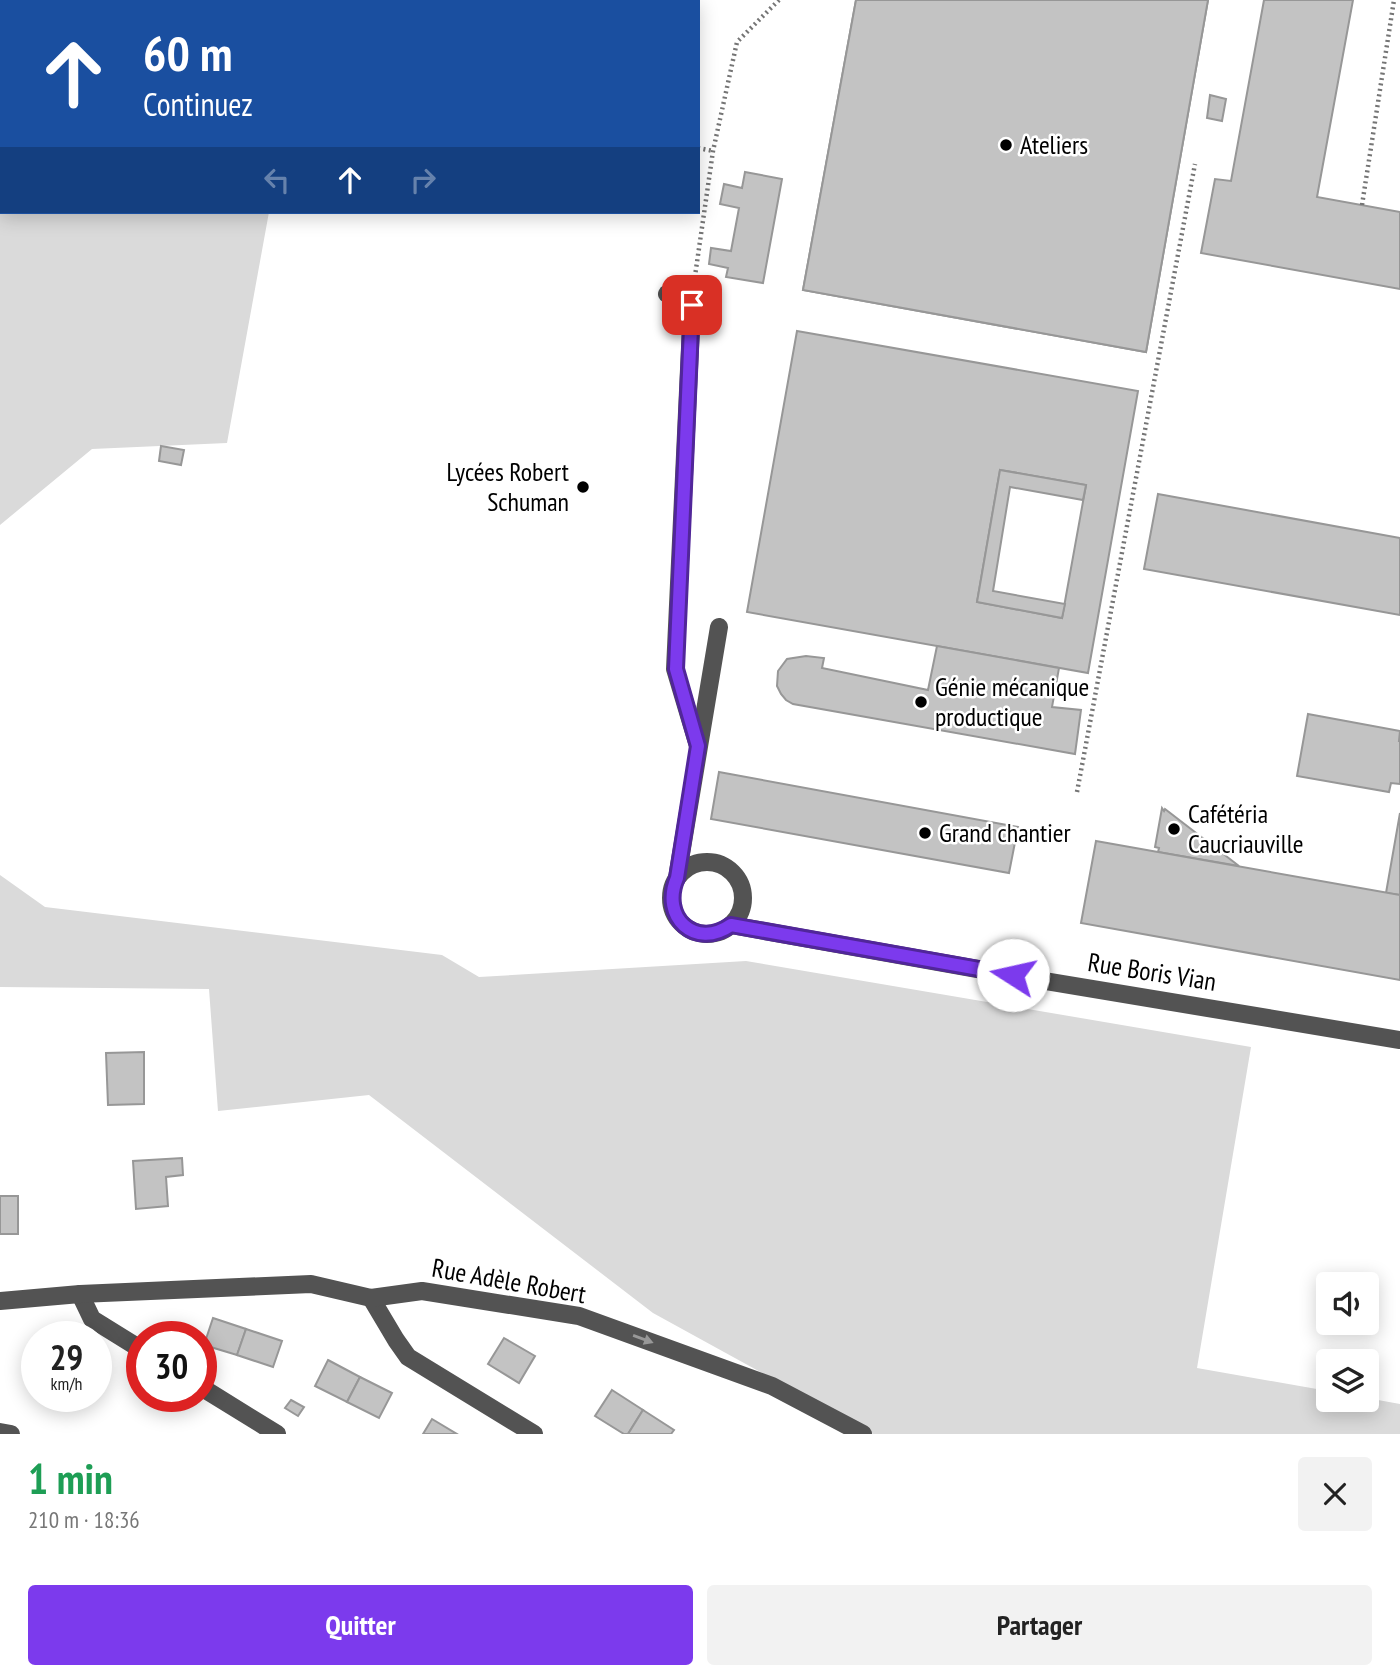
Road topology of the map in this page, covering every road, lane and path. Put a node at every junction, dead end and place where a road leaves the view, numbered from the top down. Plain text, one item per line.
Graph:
1 (779, 0) edge
2 (1394, 0) edge
3 (700, 148) edge
4 (713, 151) junction
5 (1195, 164) dead end
6 (1362, 205) dead end
7 (694, 287) dead end
8 (667, 294) dead end
9 (719, 627) dead end
10 (698, 746) junction
11 (1077, 792) dead end
12 (677, 878) junction
13 (731, 925) junction
14 (1400, 1040) edge
15 (80, 1294) junction
16 (371, 1298) junction
17 (0, 1301) edge
18 (126, 1340) edge
19 (217, 1397) edge
20 (0, 1432) edge
21 (11, 1434) edge
22 (277, 1434) edge
23 (534, 1434) edge
24 (863, 1434) edge

1 - 4 path
2 - 6 path
3 - 4 path
4 - 7 path
5 - 11 path
8 - 10 street
9 - 10 street
10 - 12 street
12 - 13 street
12 - 13 street
13 - 14 street, Rue Boris Vian
15 - 16 street, Rue Adèle Robert
15 - 17 street, Rue Adèle Robert
15 - 18 street
16 - 23 street
16 -> 24 street, Rue Adèle Robert
19 - 22 street
20 - 21 street

